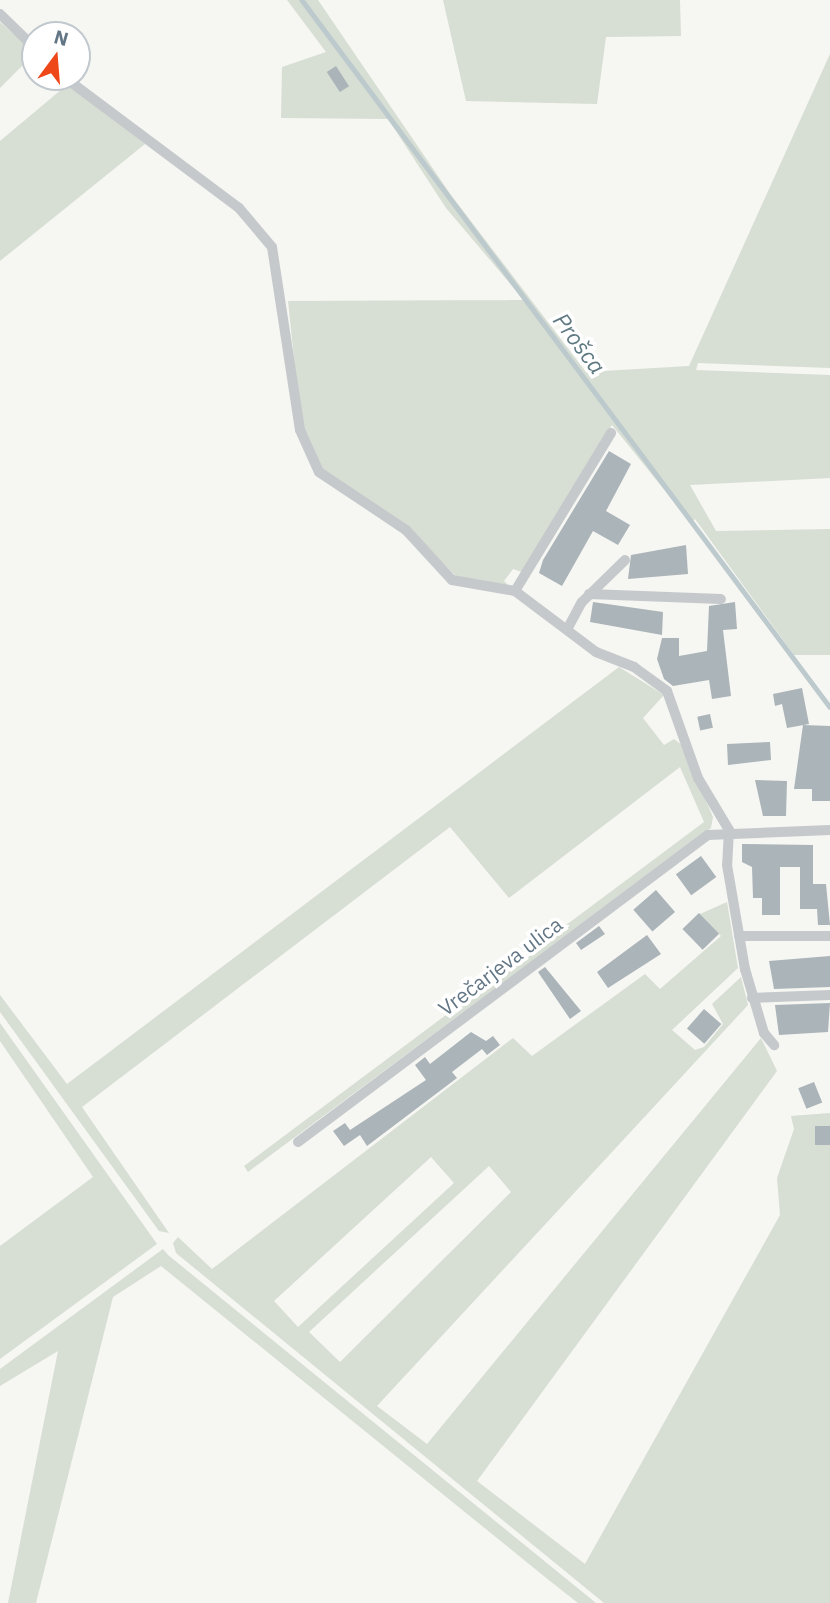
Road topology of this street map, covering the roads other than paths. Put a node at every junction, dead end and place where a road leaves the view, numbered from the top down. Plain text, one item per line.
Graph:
1 (0, 14) edge
2 (21, 34) edge
3 (82, 91) edge
4 (611, 432) dead end
5 (625, 560) dead end
6 (515, 591) junction
7 (589, 594) junction
8 (721, 599) dead end
9 (569, 626) junction
10 (729, 830) junction
11 (830, 830) edge
12 (739, 936) junction
13 (830, 936) edge
14 (830, 995) edge
15 (752, 998) junction
16 (774, 1045) dead end
17 (298, 1142) dead end

1 - 2 street
3 - 6 street
4 - 6 street
5 - 7 street
6 - 9 street
7 - 8 street
7 - 9 street
9 - 10 street
10 - 11 street, Vrečarjeva ulica
10 - 12 street
10 - 17 street, Vrečarjeva ulica
12 - 13 street
12 - 15 street
14 - 15 street
15 - 16 street

